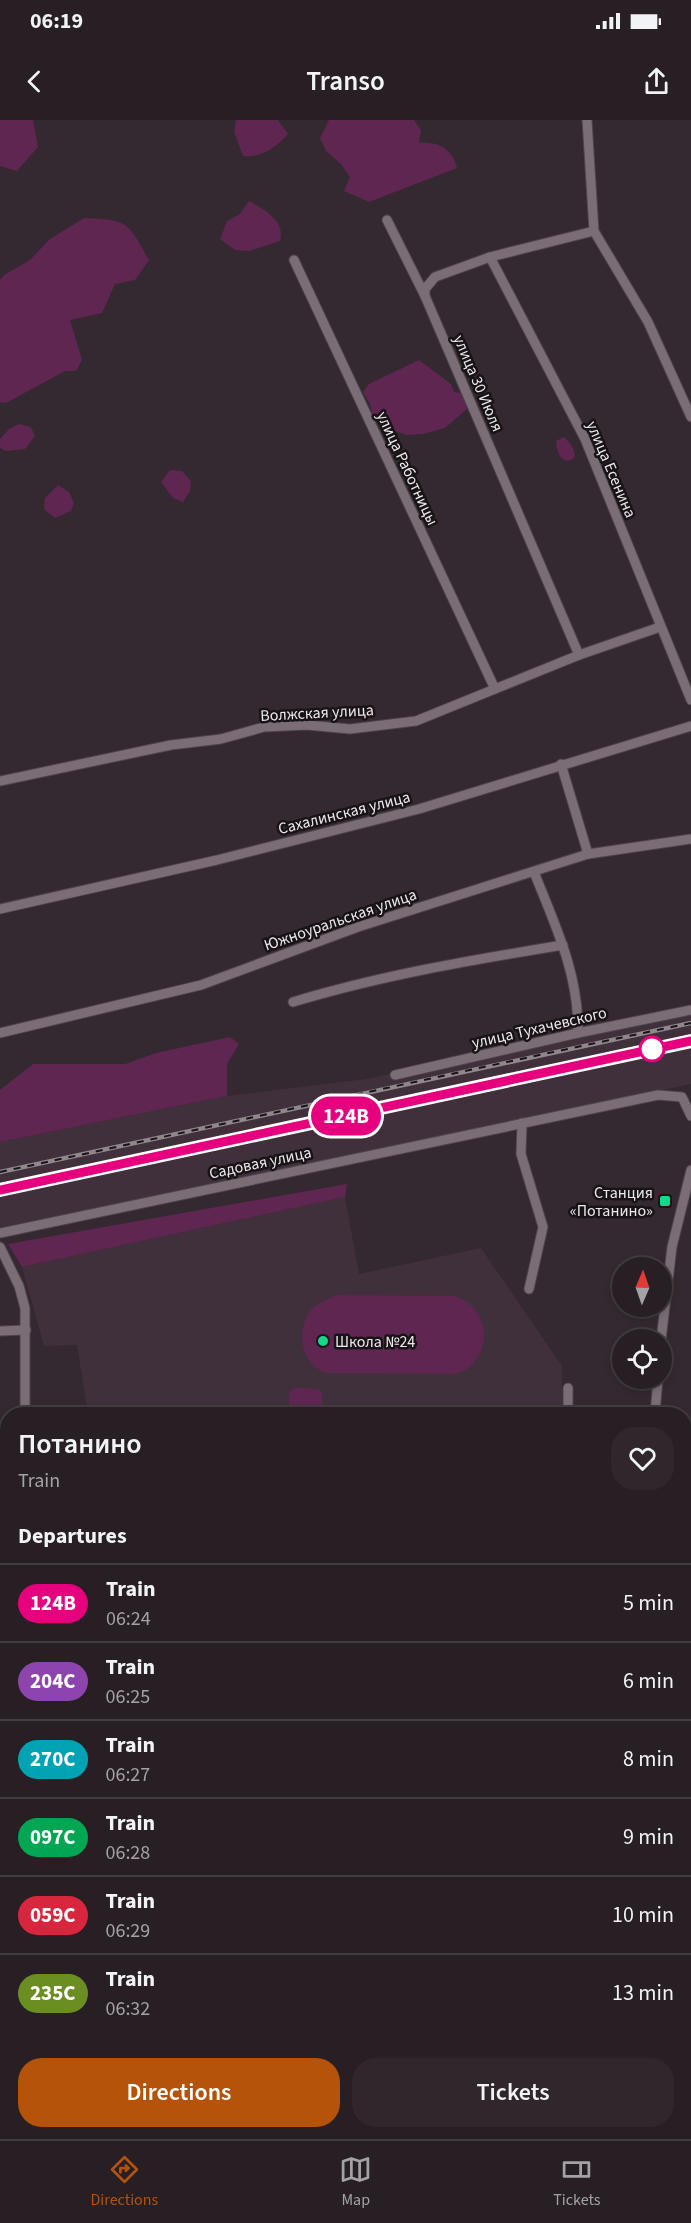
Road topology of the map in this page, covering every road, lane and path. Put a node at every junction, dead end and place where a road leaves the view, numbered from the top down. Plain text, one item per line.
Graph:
1 (587, 120) edge
2 (387, 220) dead end
3 (594, 231) junction
4 (490, 257) junction
5 (294, 260) dead end
6 (425, 296) junction
7 (691, 417) edge
8 (660, 627) junction
9 (579, 655) junction
10 (495, 689) junction
11 (691, 700) edge
12 (691, 726) edge
13 (561, 764) junction
14 (0, 781) edge
15 (691, 839) edge
16 (588, 854) junction
17 (534, 873) junction
18 (0, 909) edge
19 (563, 945) junction
20 (293, 1002) dead end
21 (691, 1010) edge
22 (0, 1033) edge
23 (578, 1033) junction
24 (395, 1075) dead end
25 (691, 1116) edge
26 (522, 1123) junction
27 (691, 1170) edge
28 (0, 1233) edge
29 (0, 1247) edge
30 (529, 1289) dead end
31 (662, 1329) edge
32 (26, 1330) junction
33 (0, 1331) edge
34 (568, 1388) dead end
35 (657, 1389) edge
36 (26, 1407) edge
37 (568, 1407) edge
38 (656, 1407) edge

1 - 3 street
2 - 6 street, улица 30 Июля
3 - 4 street
3 - 7 street
4 - 6 street
4 - 8 street, улица Есенина
5 - 10 street, улица Работницы
6 - 9 street, улица 30 Июля
8 - 9 street, Волжская улица
8 - 11 street, улица Есенина
9 - 10 street, Волжская улица
10 - 14 street, Волжская улица
12 - 13 street, Сахалинская улица
13 - 16 street
13 - 18 street, Сахалинская улица
15 - 16 street, Южноуральская улица
16 - 17 street, Южноуральская улица
17 - 19 street
17 - 22 street, Южноуральская улица
19 - 20 street
19 - 23 street
21 - 23 street, улица Тухачевского
23 - 24 street, улица Тухачевского
25 - 26 street, Садовая улица
26 - 28 street, Садовая улица
26 - 30 street
27 - 31 street
29 - 32 street
32 - 33 street
32 - 36 street
34 - 37 street
35 - 38 street

